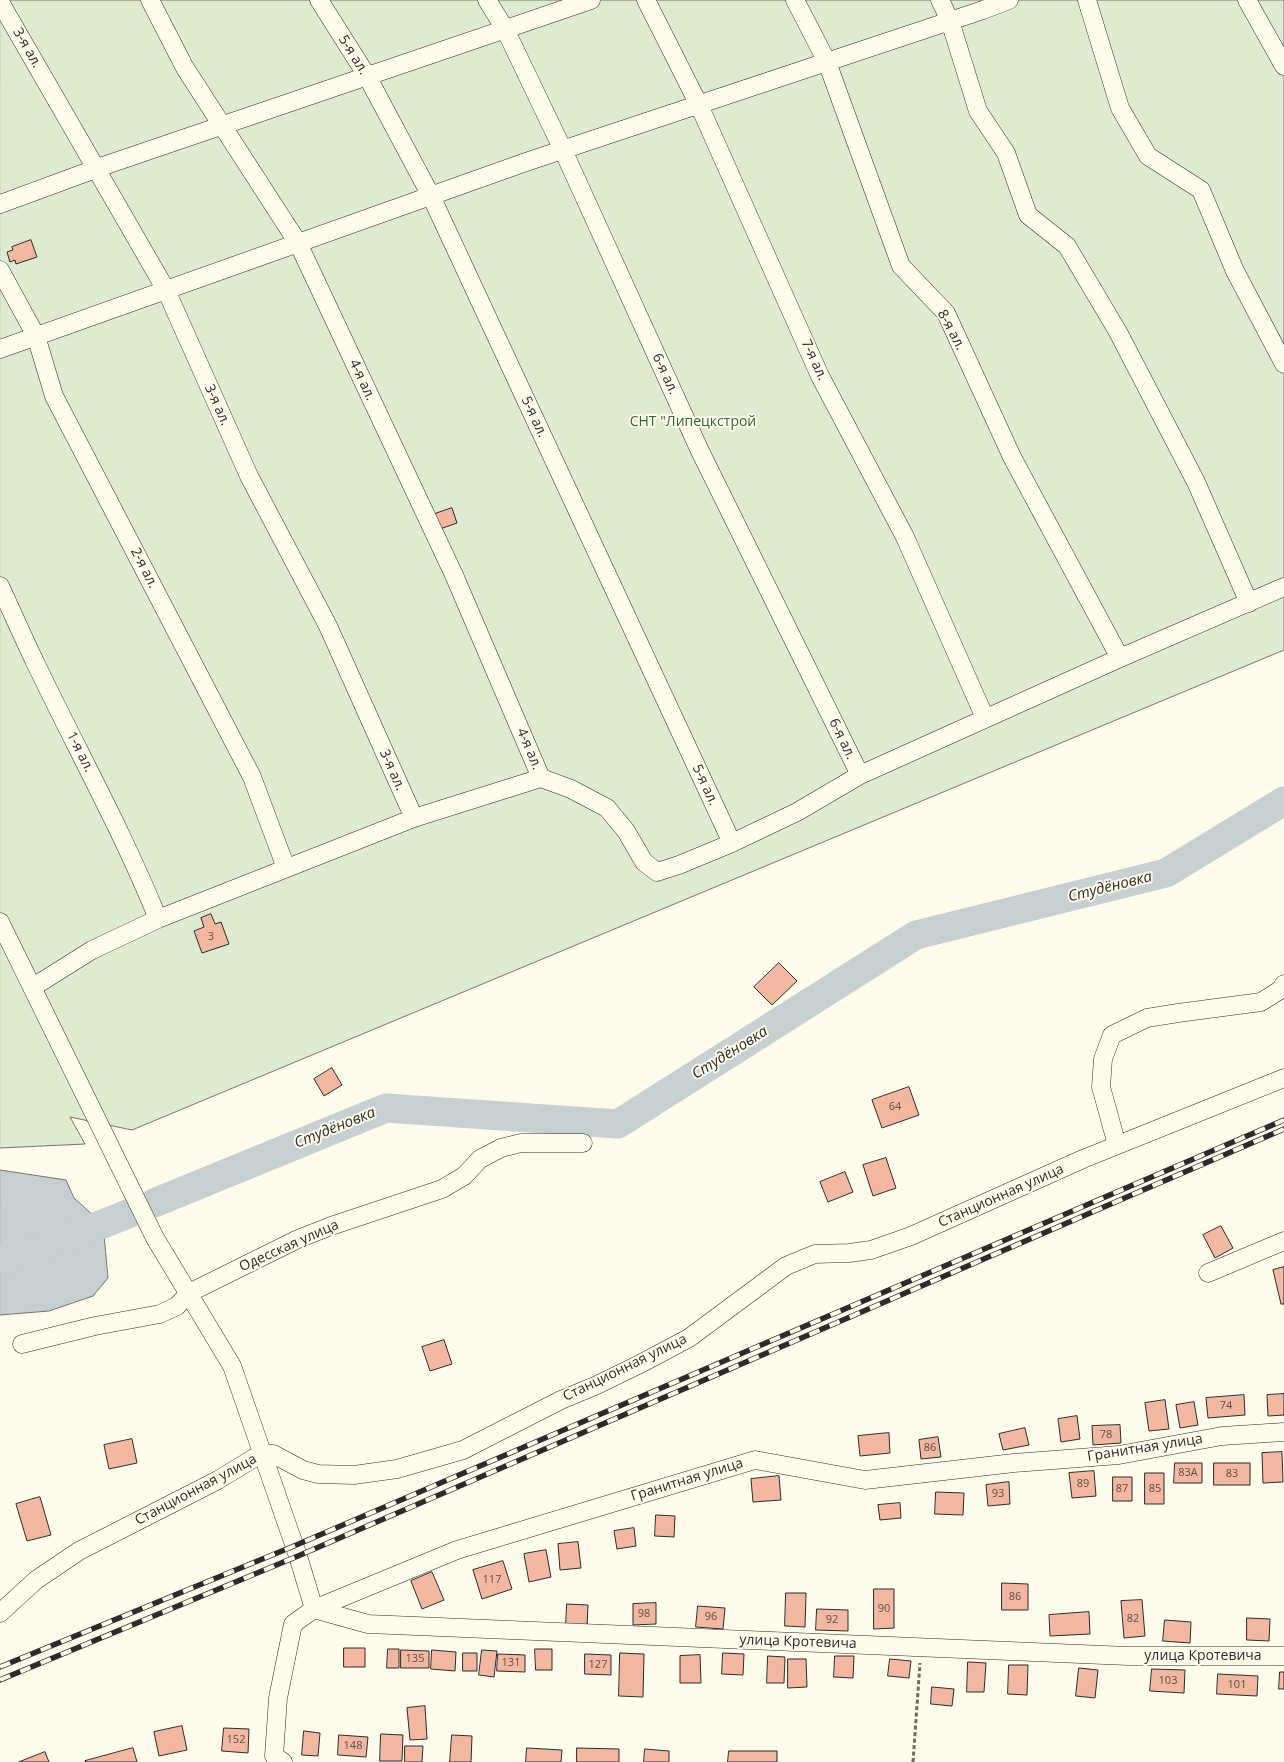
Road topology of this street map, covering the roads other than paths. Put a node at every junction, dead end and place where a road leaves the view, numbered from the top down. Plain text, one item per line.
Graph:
1 (150, 0) edge
2 (319, 0) edge
3 (487, 0) edge
4 (591, 0) edge
5 (646, 0) edge
6 (795, 0) edge
7 (940, 0) edge
8 (1009, 0) edge
9 (1087, 0) edge
10 (1247, 0) edge
11 (0, 2) edge
12 (950, 21) junction
13 (505, 29) junction
14 (827, 62) junction
15 (1284, 66) edge
16 (367, 76) junction
17 (699, 105) junction
18 (222, 126) junction
19 (563, 150) junction
20 (97, 168) junction
21 (431, 196) junction
22 (0, 204) edge
23 (298, 243) junction
24 (0, 270) edge
25 (166, 290) junction
26 (36, 336) junction
27 (0, 349) edge
28 (1284, 364) edge
29 (0, 586) edge
30 (1284, 587) edge
31 (1249, 603) junction
32 (1120, 658) junction
33 (985, 718) junction
34 (860, 775) junction
35 (541, 778) junction
36 (414, 818) junction
37 (732, 844) junction
38 (286, 868) junction
39 (158, 918) junction
40 (0, 922) edge
41 (1284, 984) edge
42 (33, 987) junction
43 (1284, 1078) edge
44 (582, 1143) dead end
45 (1118, 1145) junction
46 (1284, 1241) edge
47 (1208, 1273) dead end
48 (189, 1293) junction
49 (22, 1344) dead end
50 (1284, 1432) edge
51 (264, 1454) junction
52 (314, 1608) junction
53 (0, 1612) edge
54 (1284, 1656) edge
55 (282, 1762) edge

1 - 18 street, 4-я ал.
2 - 16 street, 5-я ал.
3 - 13 street, 6-я ал.
4 - 13 street
5 - 17 street, 7-я ал.
6 - 14 street, 8-я ал.
7 - 12 street
8 - 12 street
9 - 28 street
10 - 15 street
11 - 20 street, 3-я ал.
12 - 14 street
12 - 31 street
13 - 16 street
13 - 19 street, 6-я ал.
14 - 17 street
14 - 32 street, 8-я ал.
16 - 18 street
16 - 21 street, 5-я ал.
17 - 19 street
17 - 33 street, 7-я ал.
18 - 20 street
18 - 23 street, 4-я ал.
19 - 21 street
19 - 34 street, 6-я ал.
20 - 22 street
20 - 25 street, 3-я ал.
21 - 23 street
21 - 37 street, 5-я ал.
23 - 25 street
23 - 35 street, 4-я ал.
24 - 26 street, 2-я ал.
25 - 26 street
25 - 36 street, 3-я ал.
26 - 27 street
26 - 38 street, 2-я ал.
29 - 39 street, 1-я ал.
30 - 31 street
31 - 32 street
32 - 33 street
33 - 34 street
34 - 37 street
35 - 36 street
35 - 37 street
36 - 38 street
38 - 39 street
39 - 42 street
40 - 42 street
41 - 45 street
42 - 48 street
43 - 45 street, Станционная улица
44 - 48 street, Одесская улица
45 - 51 street, Станционная улица
46 - 47 street
48 - 49 street, Одесская улица
48 - 51 street
50 - 52 street, Гранитная улица
51 - 52 street
51 - 53 street, Станционная улица
52 - 54 street, улица Кротевича
52 - 55 street, Гранитная улица

